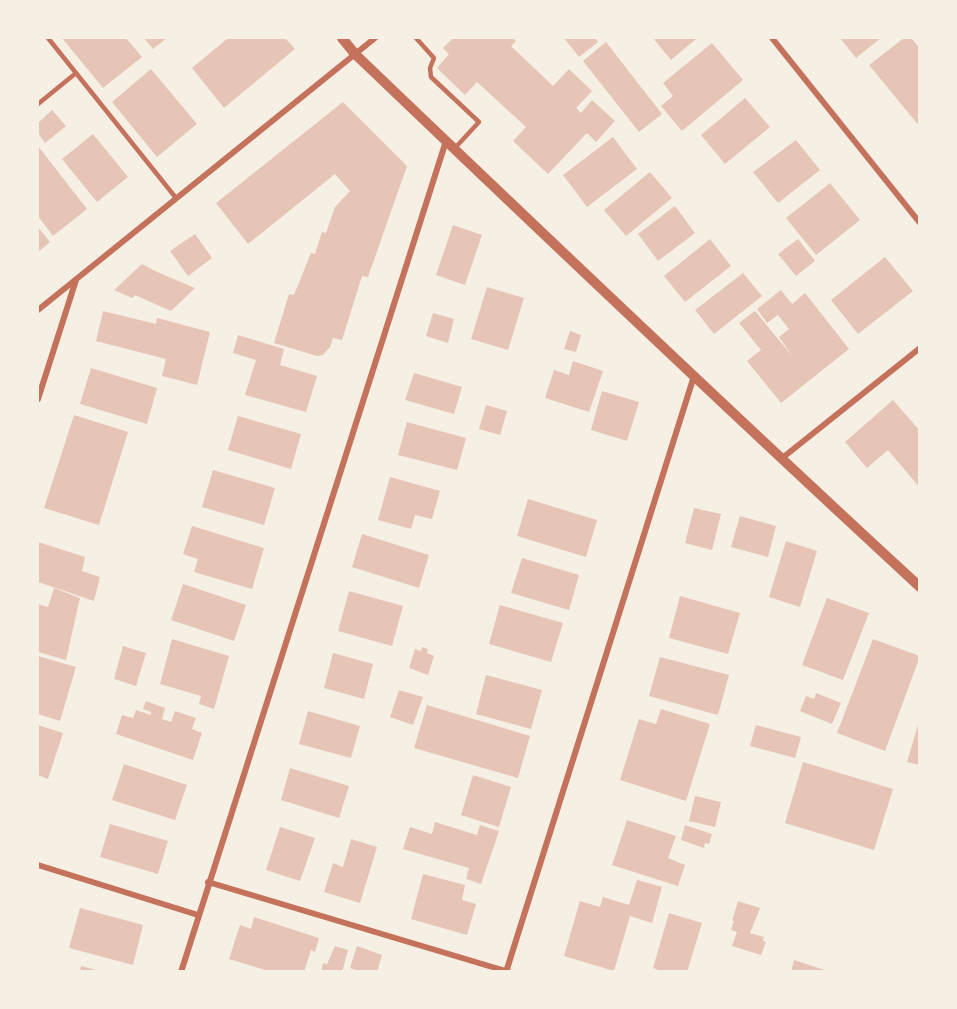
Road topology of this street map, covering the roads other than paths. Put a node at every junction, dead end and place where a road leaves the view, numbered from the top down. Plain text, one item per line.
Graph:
1 (48, 38) edge
2 (342, 38) edge
3 (375, 38) edge
4 (416, 38) edge
5 (772, 38) edge
6 (355, 54) junction
7 (76, 73) junction
8 (38, 104) edge
9 (450, 145) junction
10 (176, 198) junction
11 (920, 223) edge
12 (76, 280) junction
13 (38, 310) edge
14 (920, 348) edge
15 (694, 376) junction
16 (38, 399) edge
17 (781, 459) junction
18 (920, 587) edge
19 (38, 865) edge
20 (208, 882) junction
21 (198, 915) junction
22 (507, 971) edge
23 (181, 972) edge

1 - 7 lane
2 - 6 street
3 - 6 street
4 - 9 lane
5 - 11 street
6 - 9 street
6 - 10 street
7 - 8 lane
7 - 10 lane
9 - 15 street
9 - 20 street
10 - 12 street
12 - 13 street
12 - 16 street
14 - 17 street
15 - 17 street
15 - 22 street
17 - 18 street
19 - 21 street
20 - 21 street
20 - 22 street
21 - 23 street

